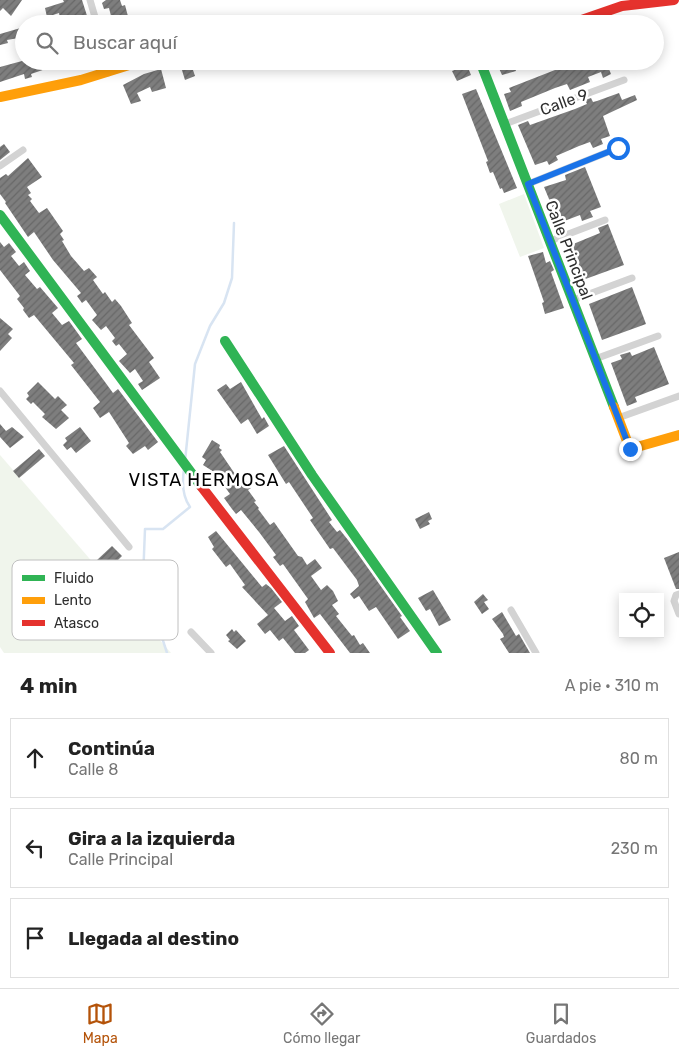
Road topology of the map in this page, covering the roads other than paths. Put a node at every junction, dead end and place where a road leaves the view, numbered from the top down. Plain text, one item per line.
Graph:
1 (90, 0) edge
2 (674, 0) edge
3 (95, 15) edge
4 (596, 15) edge
5 (114, 70) edge
6 (484, 70) edge
7 (108, 72) joint
8 (624, 80) dead end
9 (0, 97) edge
10 (505, 124) junction
11 (618, 148) dead end
12 (23, 150) dead end
13 (0, 166) edge
14 (528, 184) junction
15 (0, 215) edge
16 (605, 220) dead end
17 (550, 241) junction
18 (632, 278) dead end
19 (573, 300) junction
20 (658, 336) dead end
21 (225, 342) dead end
22 (596, 359) junction
23 (0, 391) edge
24 (679, 396) edge
25 (618, 418) junction
26 (679, 434) edge
27 (129, 547) dead end
28 (679, 594) edge
29 (511, 610) dead end
30 (679, 614) edge
31 (191, 632) dead end
32 (210, 653) edge
33 (330, 653) edge
34 (437, 653) edge
35 (536, 653) edge

1 - 3 street
2 - 4 street
5 - 7 street
6 - 10 street, Calle Principal
7 - 9 street
8 - 10 street, Calle 9
10 - 14 street, Calle Principal
11 - 14 street
12 - 13 street
14 - 17 street, Calle Principal
15 - 33 street
16 - 17 street
17 - 19 street, Calle Principal
18 - 19 street
19 - 22 street, Calle Principal
20 - 22 street
21 - 34 street
22 - 25 street, Calle Principal
23 - 27 street
24 - 25 street
25 - 26 street, Calle Principal
28 - 30 street
29 - 35 street
31 - 32 street

